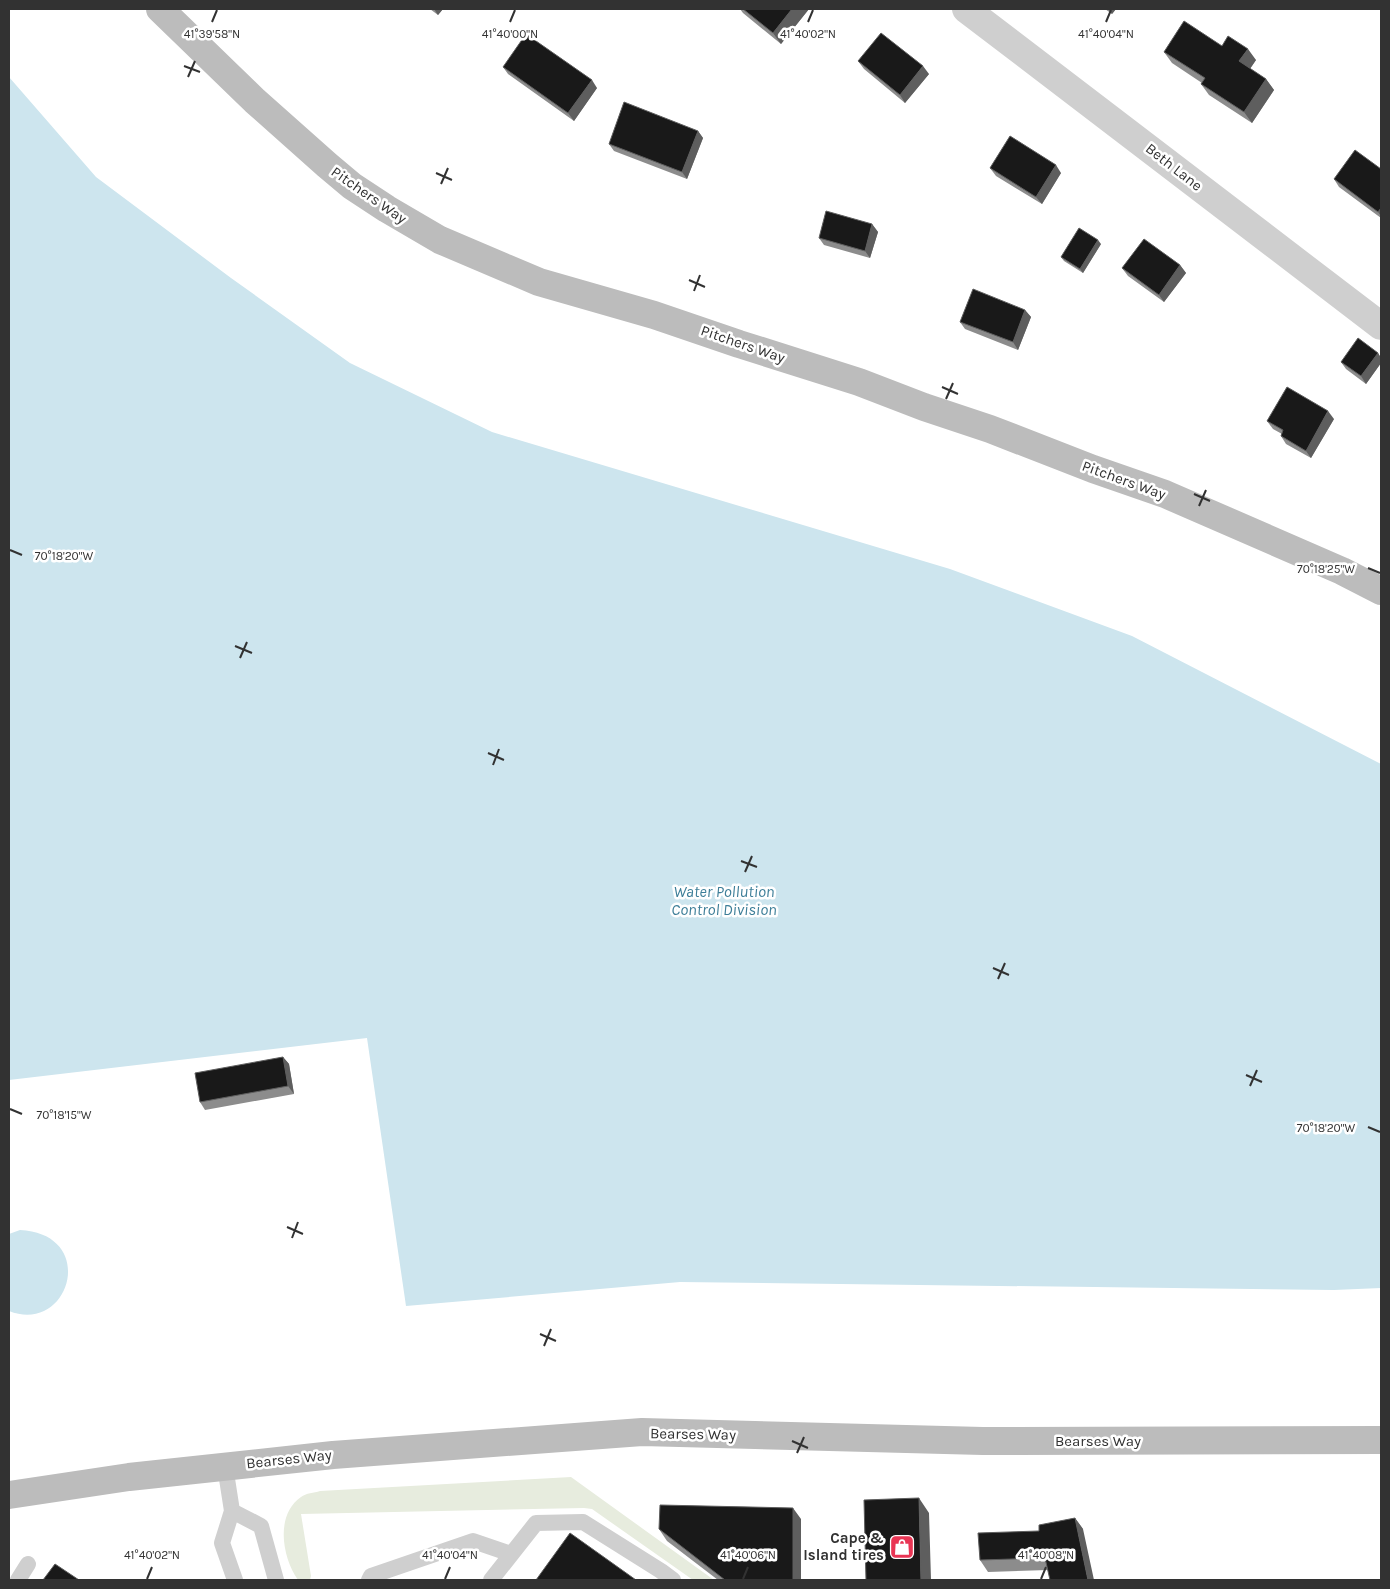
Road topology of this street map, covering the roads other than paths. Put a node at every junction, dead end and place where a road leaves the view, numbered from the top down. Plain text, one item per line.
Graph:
1 (160, 9) edge
2 (966, 9) edge
3 (1381, 326) edge
4 (1381, 591) edge
5 (1381, 1440) edge
6 (225, 1466) junction
7 (9, 1495) edge
8 (232, 1511) junction
9 (511, 1554) junction
10 (28, 1564) dead end
11 (18, 1580) edge
12 (235, 1580) edge
13 (276, 1580) edge
14 (368, 1580) edge
15 (491, 1580) edge
16 (673, 1580) edge

1 - 4 main road, Pitchers Way
2 - 3 street, Beth Lane
5 - 6 main road, Bearses Way
6 - 7 main road, Bearses Way
6 - 8 lane
8 - 12 lane
8 - 13 lane
9 - 14 lane
9 - 15 lane
9 - 16 lane
10 - 11 lane

